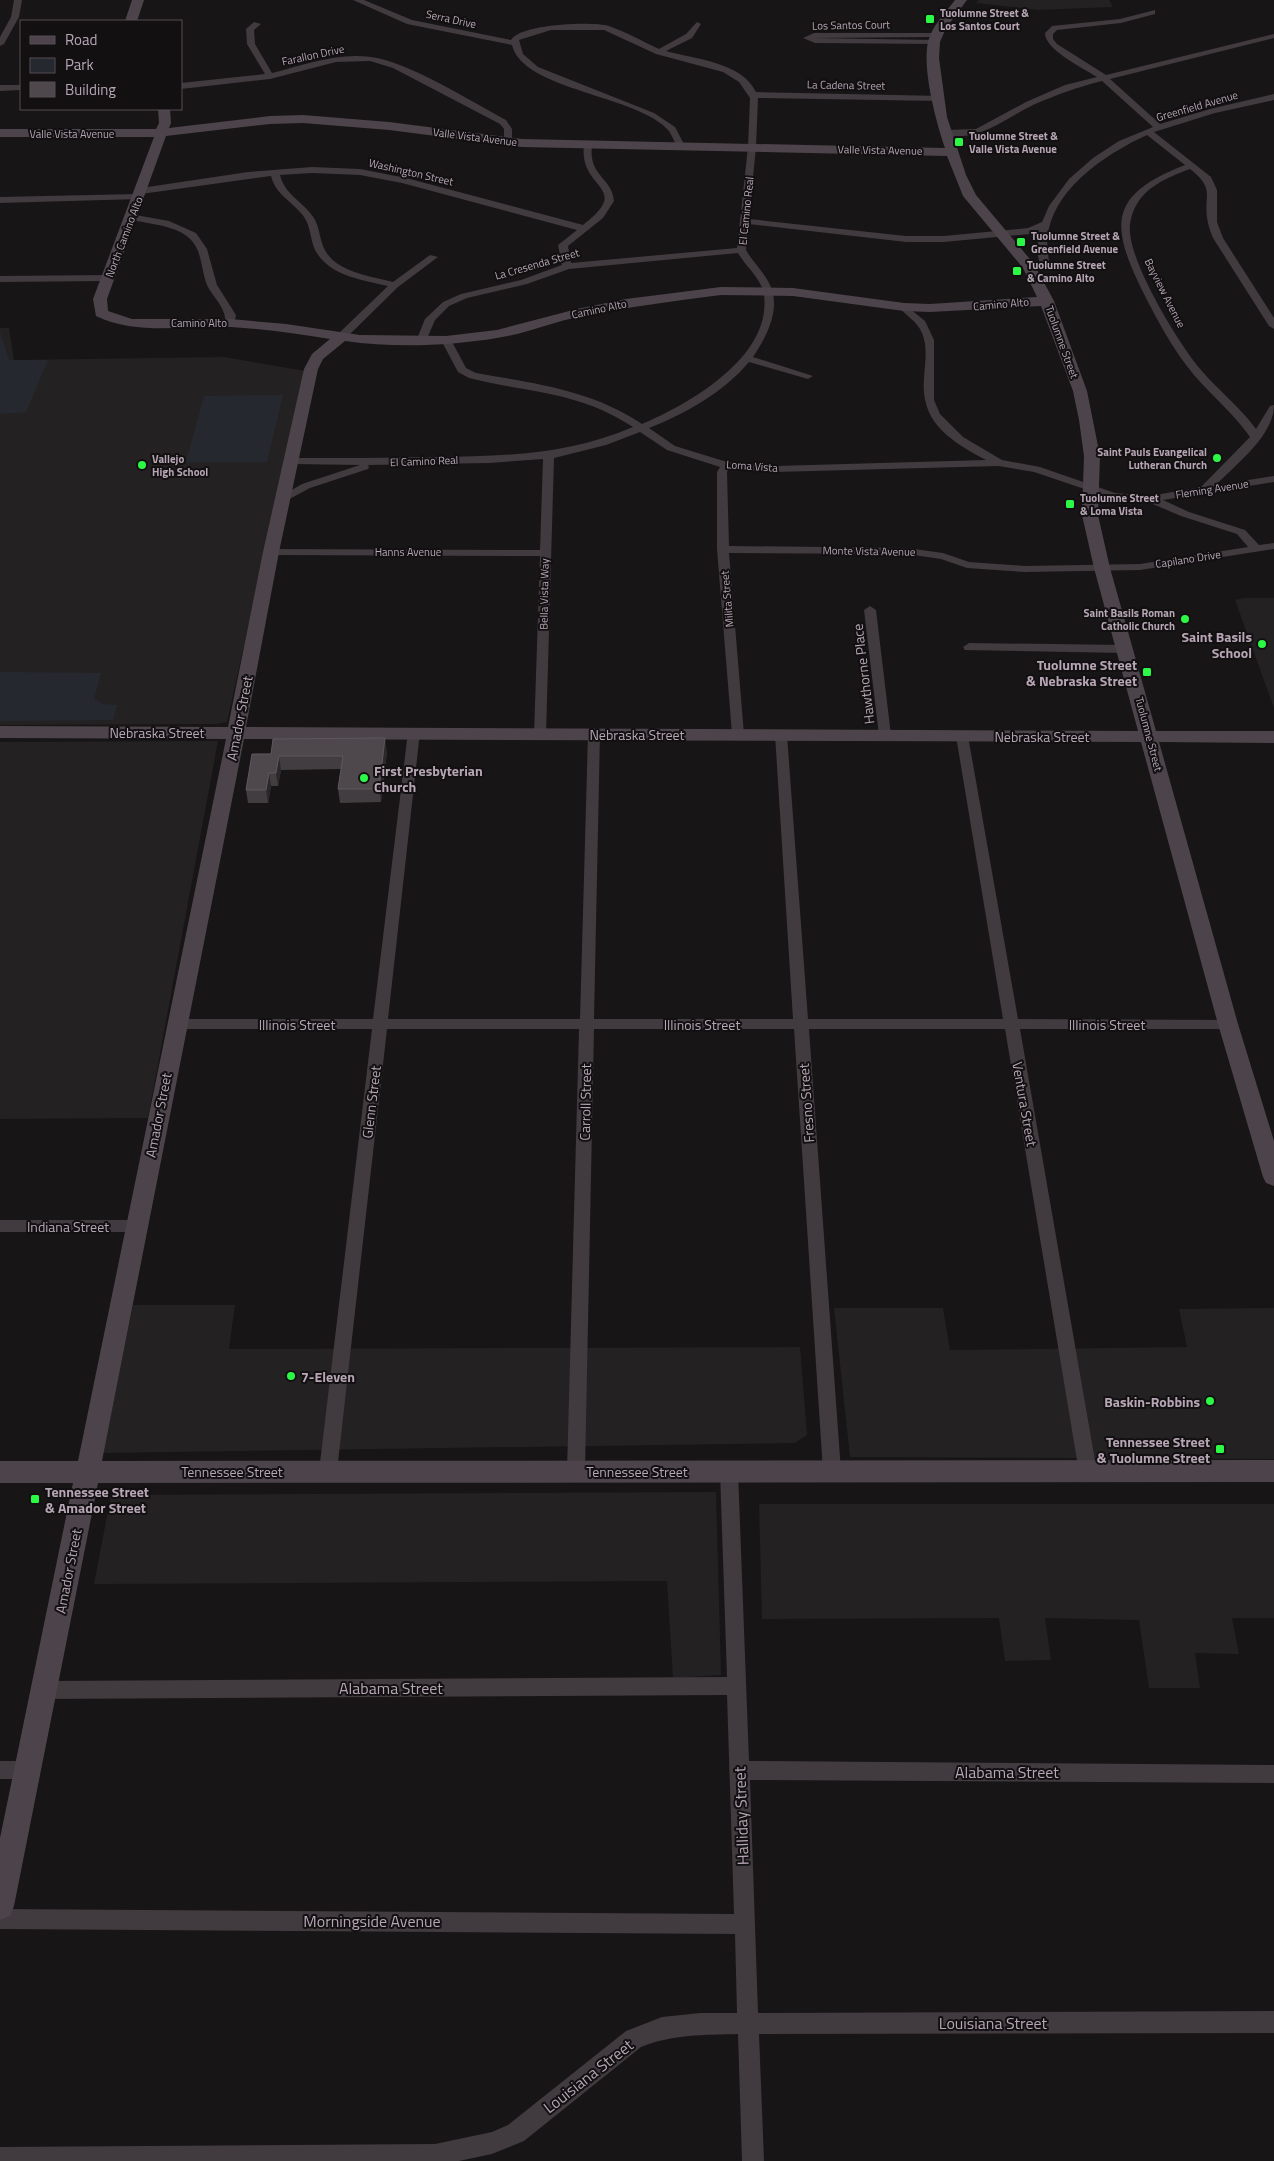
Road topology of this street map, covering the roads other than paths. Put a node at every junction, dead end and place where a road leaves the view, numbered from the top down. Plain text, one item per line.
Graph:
1 (18, 0) edge
2 (138, 0) edge
3 (357, 0) edge
4 (961, 0) edge
5 (1152, 12) dead end
6 (131, 20) edge
7 (257, 24) dead end
8 (697, 24) dead end
9 (1274, 36) edge
10 (935, 39) junction
11 (514, 43) junction
12 (0, 44) edge
13 (659, 52) junction
14 (270, 76) junction
15 (1103, 77) junction
16 (182, 86) edge
17 (0, 88) edge
18 (20, 88) edge
19 (753, 95) junction
20 (1274, 97) edge
21 (939, 98) junction
22 (164, 110) edge
23 (1159, 128) junction
24 (1149, 132) junction
25 (0, 133) edge
26 (162, 133) junction
27 (946, 133) junction
28 (508, 142) junction
29 (588, 145) junction
30 (681, 146) junction
31 (752, 147) junction
32 (952, 152) junction
33 (1192, 165) junction
34 (275, 173) junction
35 (139, 194) junction
36 (0, 200) edge
37 (130, 217) junction
38 (744, 221) junction
39 (1043, 224) junction
40 (582, 228) junction
41 (1002, 234) junction
42 (741, 250) junction
43 (433, 257) dead end
44 (567, 266) junction
45 (1046, 268) dead end
46 (0, 278) edge
47 (108, 278) junction
48 (394, 285) junction
49 (768, 290) junction
50 (1047, 301) junction
51 (904, 307) junction
52 (230, 323) junction
53 (154, 324) joint
54 (1274, 326) edge
55 (342, 336) junction
56 (446, 340) junction
57 (421, 341) junction
58 (746, 358) junction
59 (808, 376) dead end
60 (1274, 408) edge
61 (640, 428) junction
62 (1256, 437) junction
63 (549, 455) junction
64 (291, 461) junction
65 (384, 462) junction
66 (999, 463) junction
67 (726, 466) junction
68 (1274, 479) edge
69 (1091, 488) junction
70 (1204, 491) junction
71 (1150, 499) junction
72 (282, 500) junction
73 (1274, 546) edge
74 (1256, 548) junction
75 (723, 549) junction
76 (271, 552) junction
77 (544, 552) junction
78 (1102, 568) junction
79 (870, 610) dead end
80 (969, 647) dead end
81 (1124, 648) junction
82 (236, 731) junction
83 (0, 732) edge
84 (414, 732) junction
85 (540, 734) junction
86 (594, 734) junction
87 (738, 734) junction
88 (781, 735) junction
89 (885, 735) junction
90 (962, 736) junction
91 (1149, 737) junction
92 (1274, 737) edge
93 (176, 1024) junction
94 (380, 1024) junction
95 (587, 1024) junction
96 (801, 1024) junction
97 (1011, 1024) junction
98 (1228, 1024) junction
99 (1274, 1177) edge
100 (0, 1226) edge
101 (136, 1226) junction
102 (328, 1471) junction
103 (576, 1471) junction
104 (729, 1471) junction
105 (832, 1471) junction
106 (1274, 1471) edge
107 (0, 1472) edge
108 (88, 1472) junction
109 (1088, 1472) junction
110 (736, 1686) junction
111 (45, 1690) junction
112 (0, 1770) edge
113 (29, 1770) junction
114 (740, 1770) junction
115 (1274, 1774) edge
116 (0, 1906) edge
117 (0, 1918) edge
118 (744, 1924) junction
119 (1274, 2022) edge
120 (748, 2024) junction
121 (0, 2158) edge
122 (753, 2161) edge

1 - 12 street
2 - 6 street
3 - 11 street, Serra Drive
4 - 10 street
5 - 15 street
7 - 14 street
8 - 13 street
9 - 15 street
10 - 10 street, Los Santos Court
10 - 21 street, Tuolumne Street
11 - 13 street
11 - 30 street
13 - 19 street
14 - 16 street, Farallon Drive
14 - 28 street, Farallon Drive
15 - 23 street
15 - 27 street
17 - 18 street
19 - 21 street, La Cadena Street
19 - 31 street, El Camino Real
20 - 23 street, Greenfield Avenue
21 - 27 street, Tuolumne Street
22 - 26 street, North Camino Alto
23 - 24 street, Greenfield Avenue
24 - 33 street
24 - 39 street, Greenfield Avenue
25 - 26 street, Valle Vista Avenue
26 - 28 street, Valle Vista Avenue
26 - 35 street, North Camino Alto
27 - 32 street, Tuolumne Street
28 - 29 street, Valle Vista Avenue
29 - 30 street, Valle Vista Avenue
29 - 40 street
30 - 31 street, Valle Vista Avenue
31 - 32 street, Valle Vista Avenue
31 - 38 street, El Camino Real
32 - 41 street, Tuolumne Street
33 - 54 street
33 - 62 street, Bayview Avenue
34 - 35 street, Washington Street
34 - 40 street, Washington Street
34 - 48 street
35 - 36 street, Washington Street
35 - 37 street, North Camino Alto
37 - 47 street, North Camino Alto
37 - 52 street
38 - 41 street
38 - 42 street, El Camino Real
39 - 41 street
39 - 45 street, Greenfield Avenue
40 - 44 street
41 - 50 street, Tuolumne Street
42 - 44 street, La Cresenda Street
42 - 49 street, El Camino Real
43 - 48 street
44 - 57 street, La Cresenda Street
46 - 47 street
47 - 53 street, North Camino Alto
48 - 55 street
49 - 51 street, Camino Alto
49 - 56 street, Camino Alto
49 - 58 street, El Camino Real
50 - 51 street, Camino Alto
50 - 69 street, Tuolumne Street
51 - 66 street
52 - 53 street, Camino Alto
52 - 55 street, Camino Alto
55 - 57 street, Camino Alto
55 - 64 street, Amador Street
56 - 57 street, Camino Alto
56 - 61 street, Loma Vista
58 - 59 street
58 - 61 street, El Camino Real
60 - 62 street
61 - 63 street, El Camino Real
61 - 67 street, Loma Vista
62 - 70 street
63 - 65 street, El Camino Real
63 - 77 street, Bella Vista Way
64 - 65 street, El Camino Real
64 - 72 street, Amador Street
65 - 72 street
66 - 67 street, Loma Vista
66 - 69 street, Loma Vista
67 - 75 street, Milita Street
68 - 70 street, Fleming Avenue
69 - 71 street, Fleming Avenue
69 - 78 street, Tuolumne Street
70 - 71 street, Fleming Avenue
71 - 74 street
72 - 76 street, Amador Street
73 - 74 street, Capilano Drive
74 - 78 street, Capilano Drive
75 - 78 street, Monte Vista Avenue
75 - 87 street, Milita Street
76 - 77 street, Hanns Avenue
76 - 82 street, Amador Street
77 - 85 street, Bella Vista Way
78 - 81 street, Tuolumne Street
79 - 89 street, Hawthorne Place
80 - 81 street
81 - 91 street, Tuolumne Street
82 - 83 street, Nebraska Street
82 - 84 street, Nebraska Street
82 - 93 street, Amador Street
84 - 85 street, Nebraska Street
84 - 94 street, Glenn Street
85 - 86 street, Nebraska Street
86 - 87 street, Nebraska Street
86 - 95 street, Carroll Street
87 - 88 street, Nebraska Street
88 - 89 street, Nebraska Street
88 - 96 street, Fresno Street
89 - 90 street, Nebraska Street
90 - 91 street, Nebraska Street
90 - 97 street, Ventura Street
91 - 92 street, Nebraska Street
91 - 98 street, Tuolumne Street
93 - 94 street, Illinois Street
93 - 101 street, Amador Street
94 - 95 street, Illinois Street
94 - 102 street, Glenn Street
95 - 96 street, Illinois Street
95 - 103 street, Carroll Street
96 - 97 street, Illinois Street
96 - 105 street, Fresno Street
97 - 98 street, Illinois Street
97 - 109 street, Ventura Street
98 - 99 street, Tuolumne Street
100 - 101 street, Indiana Street
101 - 108 street, Amador Street
102 - 103 street, Tennessee Street
102 - 108 street, Tennessee Street
103 - 104 street, Tennessee Street
104 - 105 street, Tennessee Street
104 - 110 street, Halliday Street
105 - 109 street, Tennessee Street
106 - 109 street, Tennessee Street
107 - 108 street, Tennessee Street
108 - 111 street, Amador Street
110 - 111 street, Alabama Street
110 - 114 street, Halliday Street
111 - 113 street, Amador Street
112 - 113 street
113 - 116 street, Amador Street
114 - 115 street, Alabama Street
114 - 118 street, Halliday Street
117 - 118 street, Morningside Avenue
118 - 120 street, Halliday Street
119 - 120 street, Louisiana Street
120 - 121 street, Louisiana Street
120 - 122 street, Halliday Street

